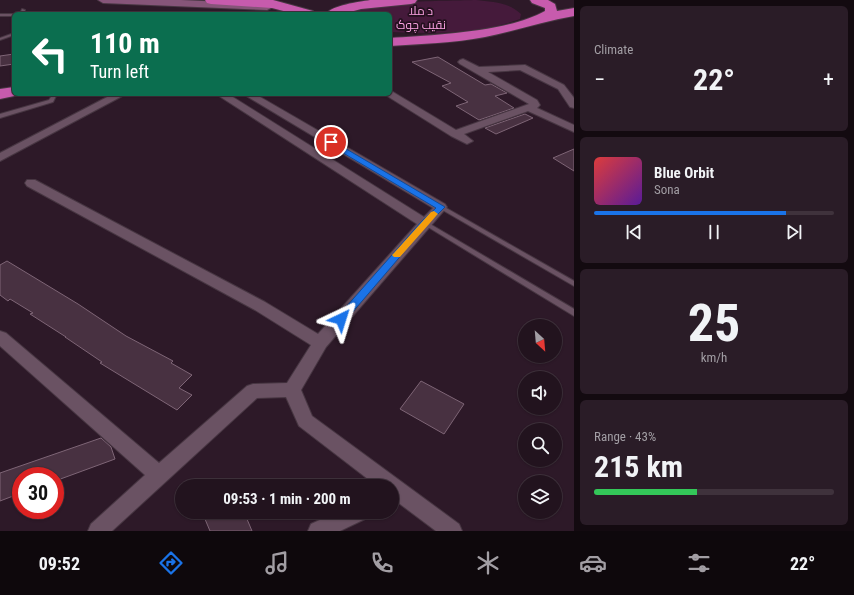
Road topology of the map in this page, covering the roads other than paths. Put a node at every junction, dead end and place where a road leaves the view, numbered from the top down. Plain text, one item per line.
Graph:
1 (103, 0) edge
2 (211, 0) edge
3 (411, 0) edge
4 (536, 0) edge
5 (287, 8) junction
6 (302, 12) edge
7 (336, 12) edge
8 (574, 12) edge
9 (0, 15) edge
10 (12, 15) edge
11 (544, 17) junction
12 (12, 35) edge
13 (0, 39) edge
14 (392, 42) edge
15 (463, 62) dead end
16 (477, 70) junction
17 (12, 86) edge
18 (0, 88) edge
19 (12, 92) edge
20 (0, 94) edge
21 (54, 96) edge
22 (117, 96) edge
23 (224, 96) edge
24 (251, 96) edge
25 (392, 96) edge
26 (574, 105) edge
27 (530, 108) junction
28 (0, 116) edge
29 (574, 129) edge
30 (455, 134) junction
31 (466, 141) dead end
32 (0, 158) edge
33 (31, 182) dead end
34 (441, 207) junction
35 (425, 223) junction
36 (574, 284) edge
37 (574, 313) edge
38 (0, 337) edge
39 (320, 343) junction
40 (292, 390) junction
41 (160, 475) junction
42 (377, 479) edge
43 (399, 496) edge
44 (343, 519) edge
45 (98, 531) edge
46 (318, 531) edge
47 (452, 531) edge

1 - 5 street
2 - 5 highway
3 - 7 highway
4 - 11 highway
5 - 6 highway
8 - 11 highway
9 - 10 lane
11 - 14 highway
12 - 13 lane
15 - 16 street
16 - 26 street
16 - 27 street
17 - 18 highway
19 - 20 highway
21 - 28 lane
22 - 32 street
23 - 35 street
24 - 34 street
25 - 30 street
27 - 29 street
27 - 30 street
30 - 31 street
33 - 39 street
34 - 35 street
34 - 36 lane
35 - 37 lane
35 - 39 street
38 - 41 street
39 - 40 street
40 - 41 street
40 - 42 street
41 - 45 street
43 - 47 street
44 - 46 street

